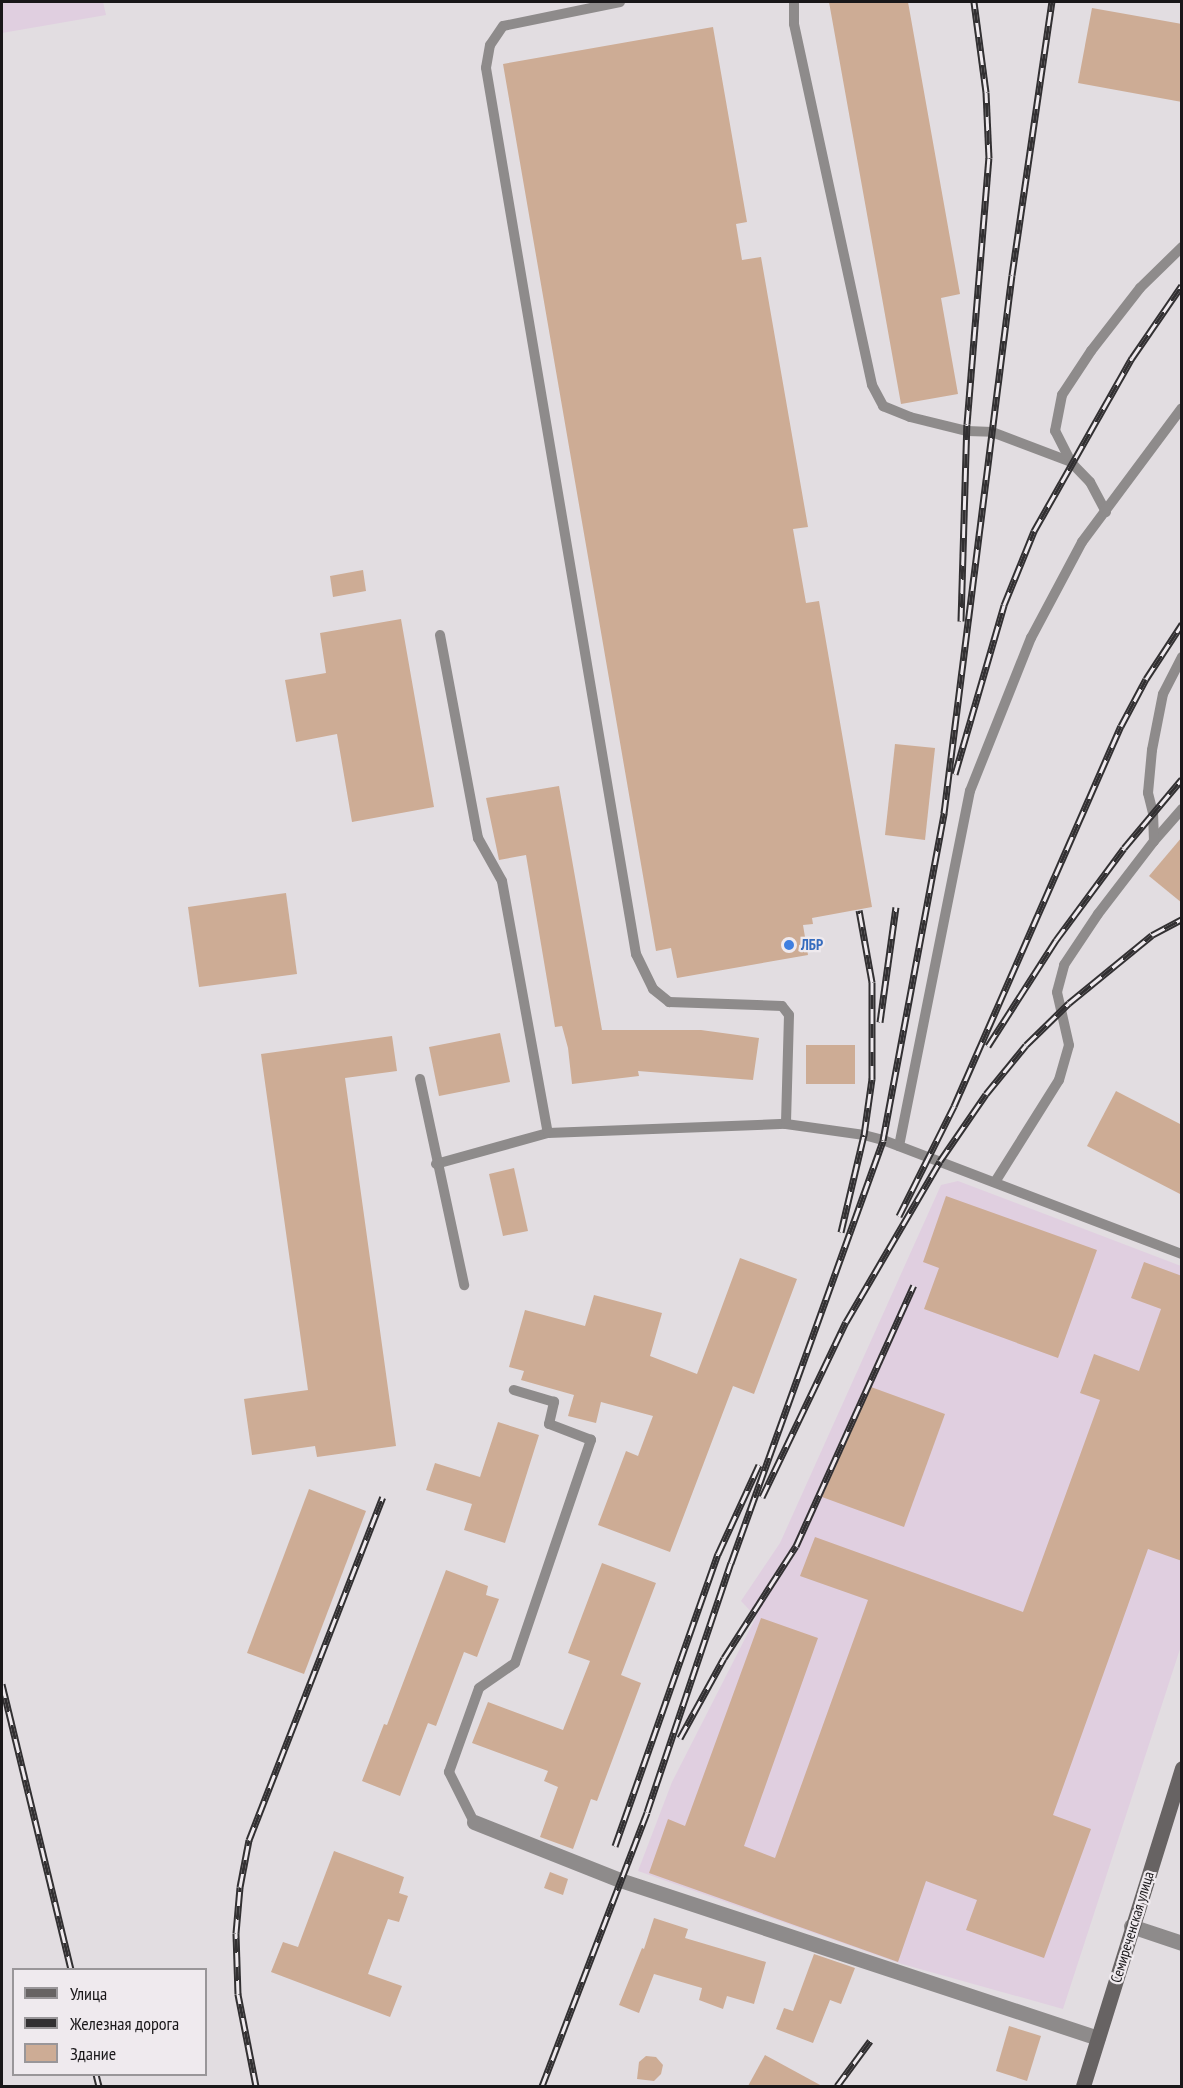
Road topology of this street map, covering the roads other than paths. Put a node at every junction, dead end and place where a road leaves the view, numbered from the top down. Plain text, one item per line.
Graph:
1 (620, 2) edge
2 (794, 2) edge
3 (1182, 247) edge
4 (1182, 408) edge
5 (1071, 462) junction
6 (1106, 512) junction
7 (440, 635) dead end
8 (1182, 657) edge
9 (1182, 809) edge
10 (1154, 841) junction
11 (420, 1079) dead end
12 (786, 1124) junction
13 (548, 1133) junction
14 (899, 1146) junction
15 (436, 1164) junction
16 (995, 1182) junction
17 (1182, 1254) edge
18 (464, 1285) dead end
19 (514, 1390) dead end
20 (1182, 1768) edge
21 (474, 1822) joint
22 (1131, 1926) junction
23 (1182, 1943) edge
24 (1098, 2038) junction
25 (1083, 2086) edge

1 - 12 lane
2 - 5 lane
3 - 5 lane
4 - 6 lane
5 - 6 lane
6 - 14 lane
7 - 13 lane
8 - 10 lane
9 - 10 lane
10 - 16 lane
11 - 15 lane
12 - 13 lane
12 - 14 lane
13 - 15 lane
14 - 16 lane
15 - 18 lane
16 - 17 lane
19 - 21 lane
20 - 22 main road, Семиреченская улица
21 - 24 street
22 - 23 street
22 - 24 main road, Семиреченская улица
24 - 25 main road, Семиреченская улица

